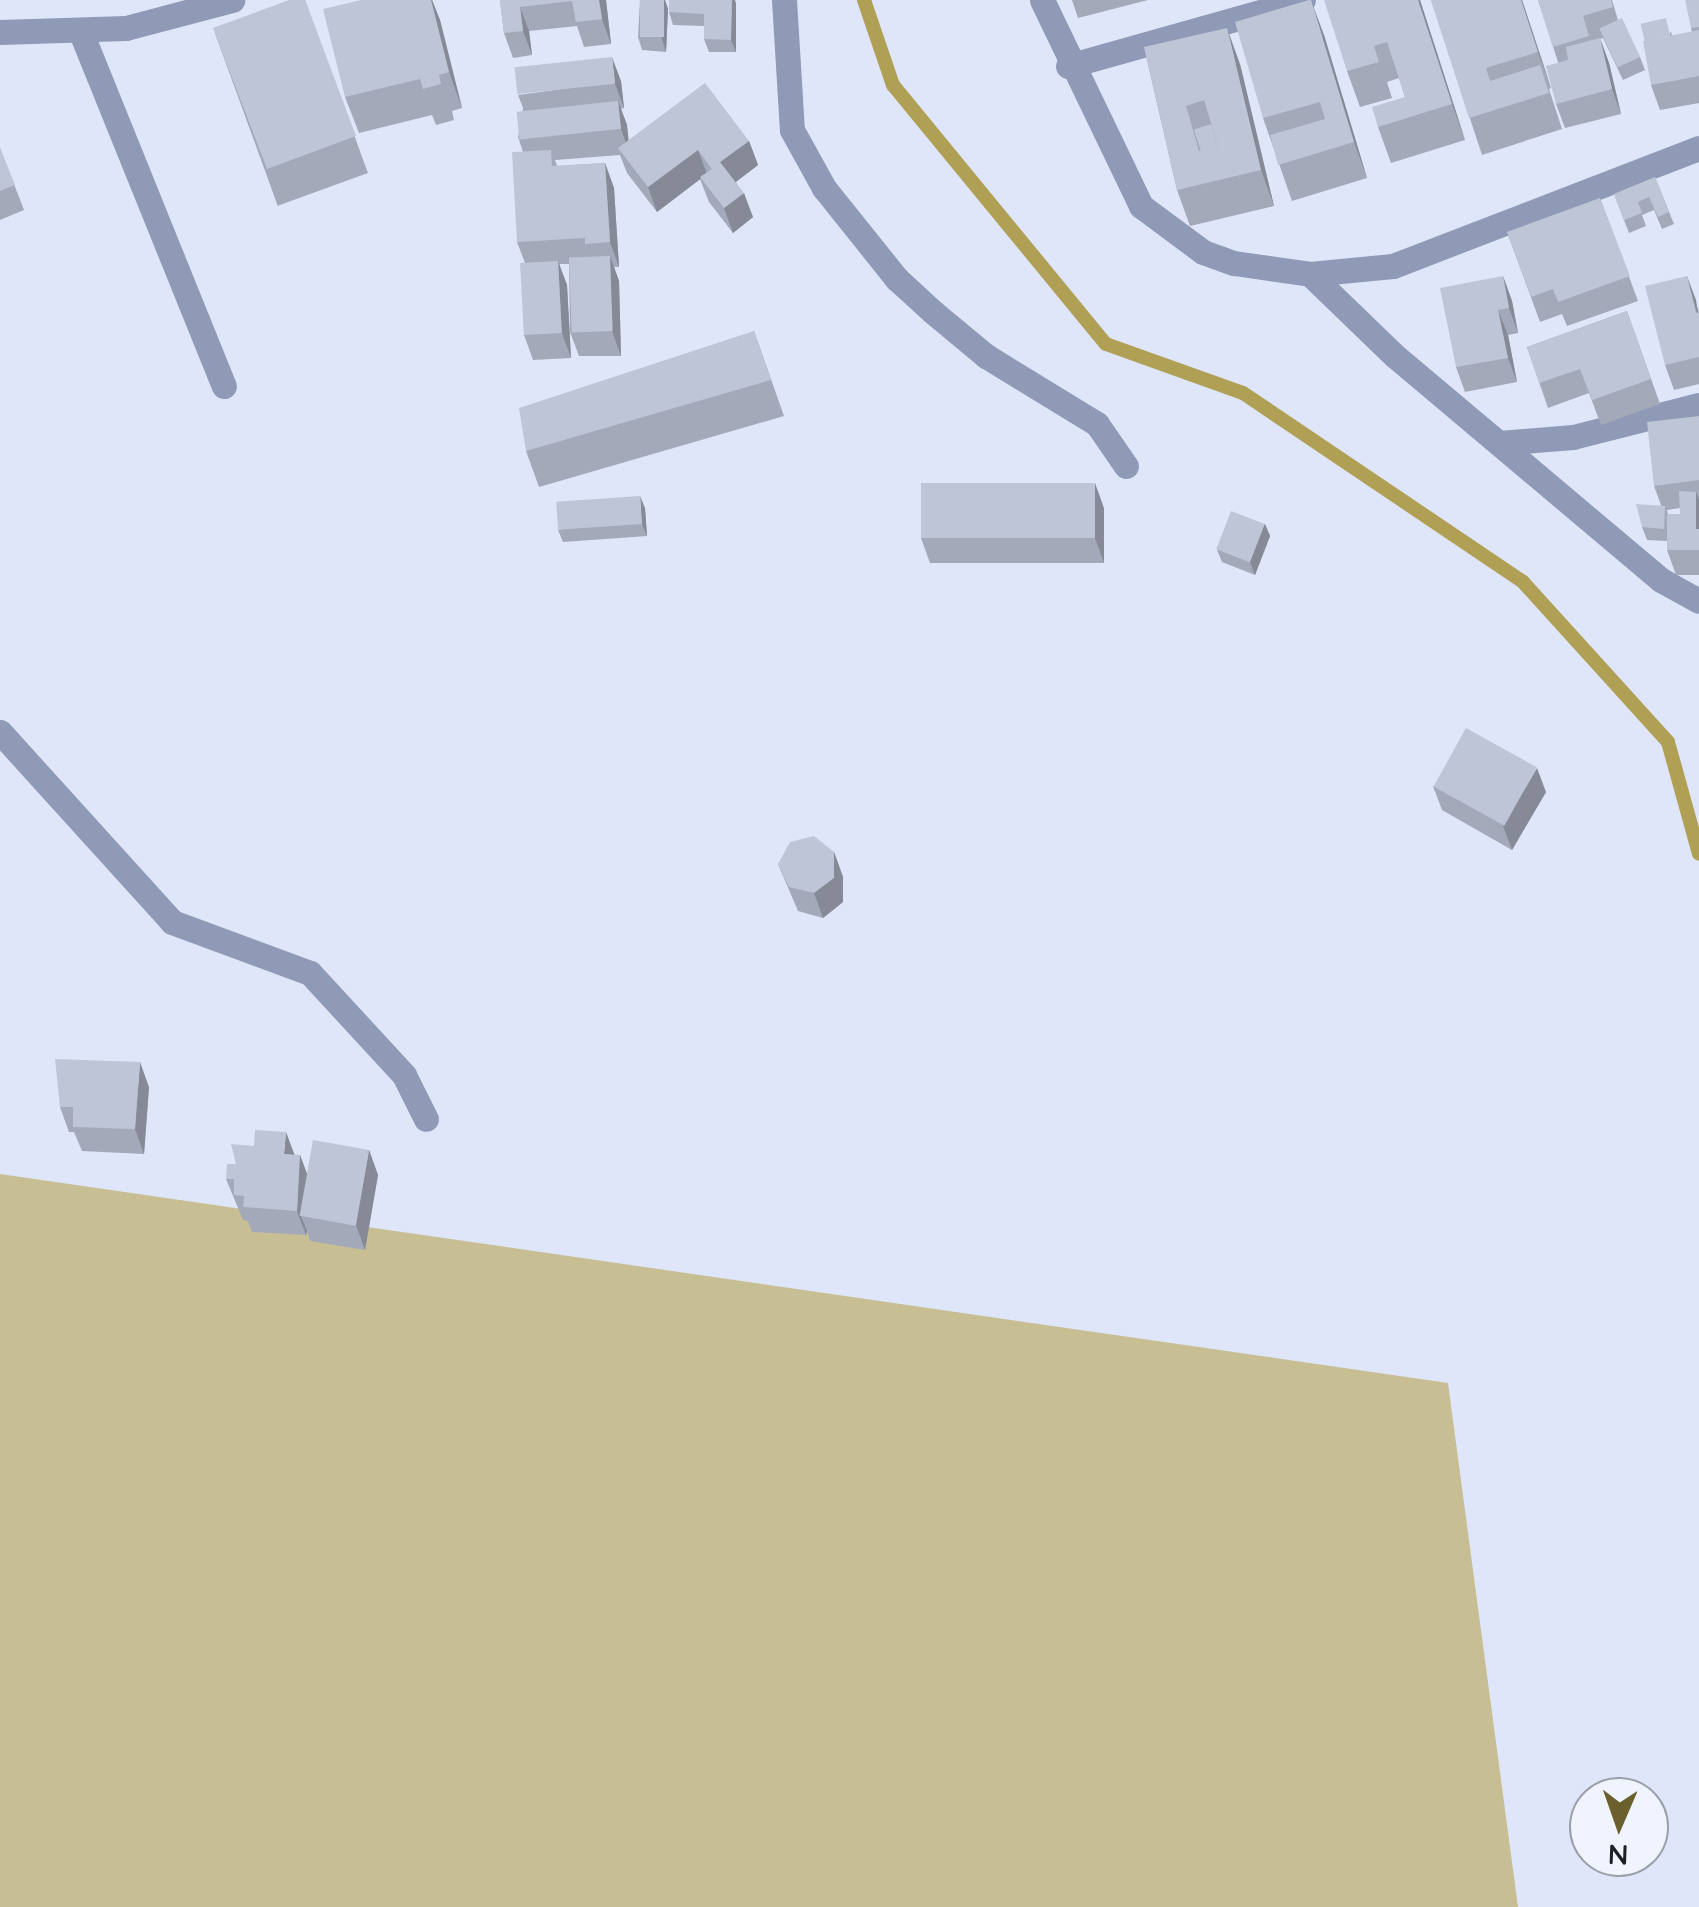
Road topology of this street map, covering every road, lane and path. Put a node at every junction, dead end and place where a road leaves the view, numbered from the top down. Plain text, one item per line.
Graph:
1 (232, 0) edge
2 (784, 0) edge
3 (1042, 0) edge
4 (1302, 0) edge
5 (80, 30) junction
6 (0, 32) edge
7 (1068, 66) junction
8 (1699, 148) edge
9 (1310, 274) junction
10 (224, 386) dead end
11 (1699, 405) edge
12 (1499, 443) junction
13 (1126, 466) dead end
14 (1699, 600) edge
15 (0, 732) edge
16 (426, 1119) dead end

1 - 5 street
2 - 13 street
3 - 7 street
4 - 7 street
5 - 6 street
5 - 10 street
7 - 9 street
8 - 9 street
9 - 12 street
11 - 12 street
12 - 14 street
15 - 16 street

